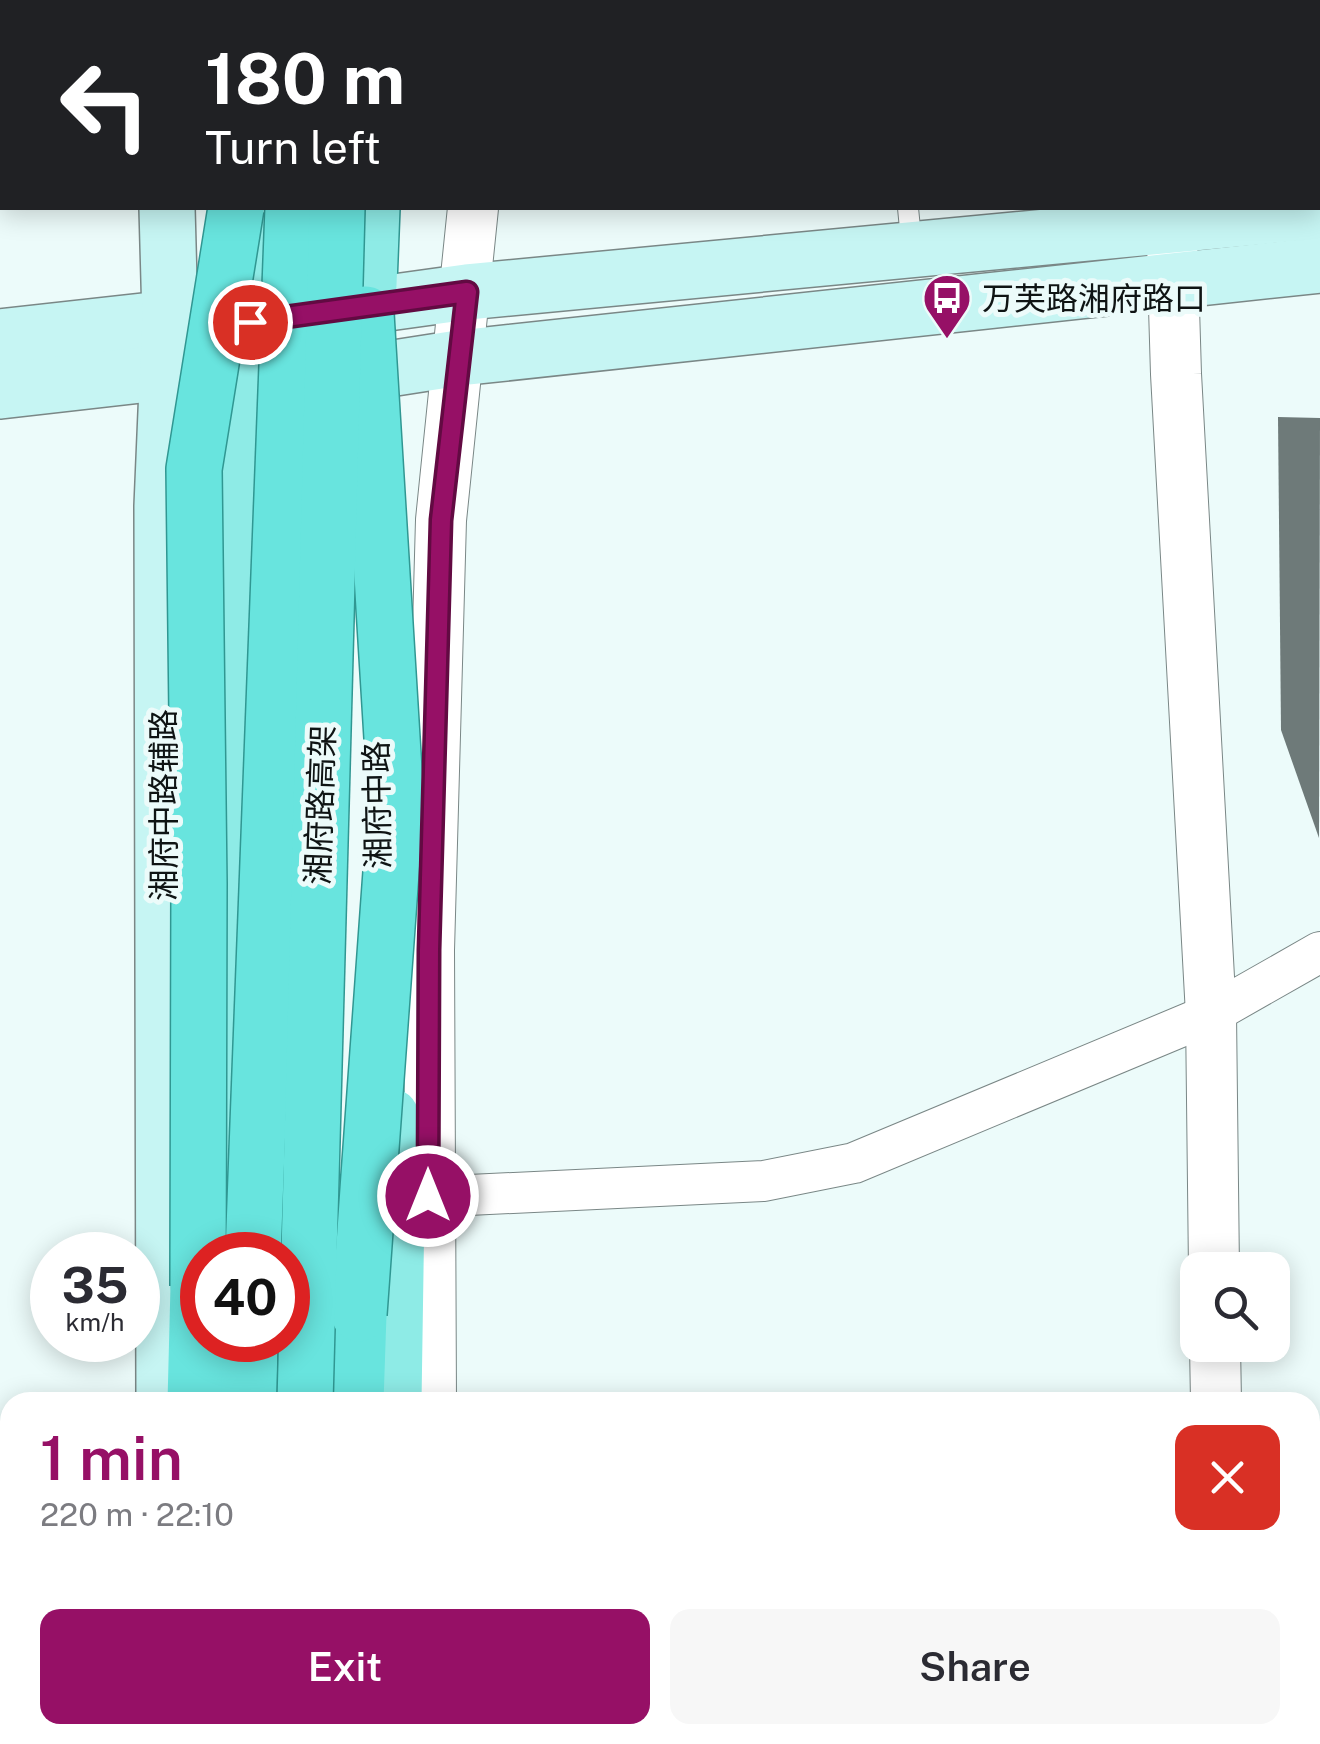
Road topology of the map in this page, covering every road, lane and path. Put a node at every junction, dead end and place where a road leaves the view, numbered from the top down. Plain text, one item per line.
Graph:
1 (168, 210) edge
2 (236, 210) edge
3 (251, 210) edge
4 (293, 210) edge
5 (336, 210) edge
6 (359, 210) edge
7 (372, 210) edge
8 (473, 210) edge
9 (1320, 211) edge
10 (1205, 218) edge
11 (910, 229) edge
12 (1320, 265) edge
13 (1175, 282) junction
14 (467, 292) junction
15 (368, 306) junction
16 (170, 318) junction
17 (250, 322) junction
18 (0, 338) edge
19 (459, 358) junction
20 (167, 372) junction
21 (366, 372) junction
22 (253, 390) junction
23 (0, 391) edge
24 (1320, 952) edge
25 (1211, 1014) junction
26 (428, 1196) junction
27 (210, 1232) edge
28 (213, 1232) edge
29 (254, 1232) edge
30 (1214, 1252) edge
31 (200, 1362) edge
32 (221, 1362) edge
33 (250, 1362) edge
34 (1216, 1362) edge
35 (164, 1392) edge
36 (196, 1392) edge
37 (220, 1392) edge
38 (249, 1392) edge
39 (305, 1392) edge
40 (356, 1392) edge
41 (394, 1392) edge
42 (431, 1392) edge
43 (1216, 1392) edge

1 - 16 main road, 湘府中路辅路
2 - 27 highway, bridge
3 - 17 main road
4 - 29 highway, 湘府路高架, bridge
5 - 39 highway, 湘府路高架, bridge
6 - 40 highway, bridge
7 - 15 main road, 湘府中路
8 - 14 street
9 - 10 main road
10 - 11 main road
10 - 13 street
11 - 14 main road
12 - 13 main road
13 - 19 main road
13 - 25 street
14 - 15 main road
14 - 19 street
15 - 17 main road
15 - 21 main road, 湘府中路
16 - 17 main road
16 - 18 main road
16 - 20 main road, 湘府中路辅路
17 - 22 main road
19 - 21 main road
19 - 26 street
20 - 22 main road
20 - 23 main road
20 - 35 main road, 湘府中路辅路
21 - 22 main road
21 - 41 main road, 湘府中路
22 - 28 main road
24 - 25 street
25 - 26 street
25 - 30 street
26 - 42 street
31 - 36 highway
32 - 37 main road
33 - 38 highway
34 - 43 street

